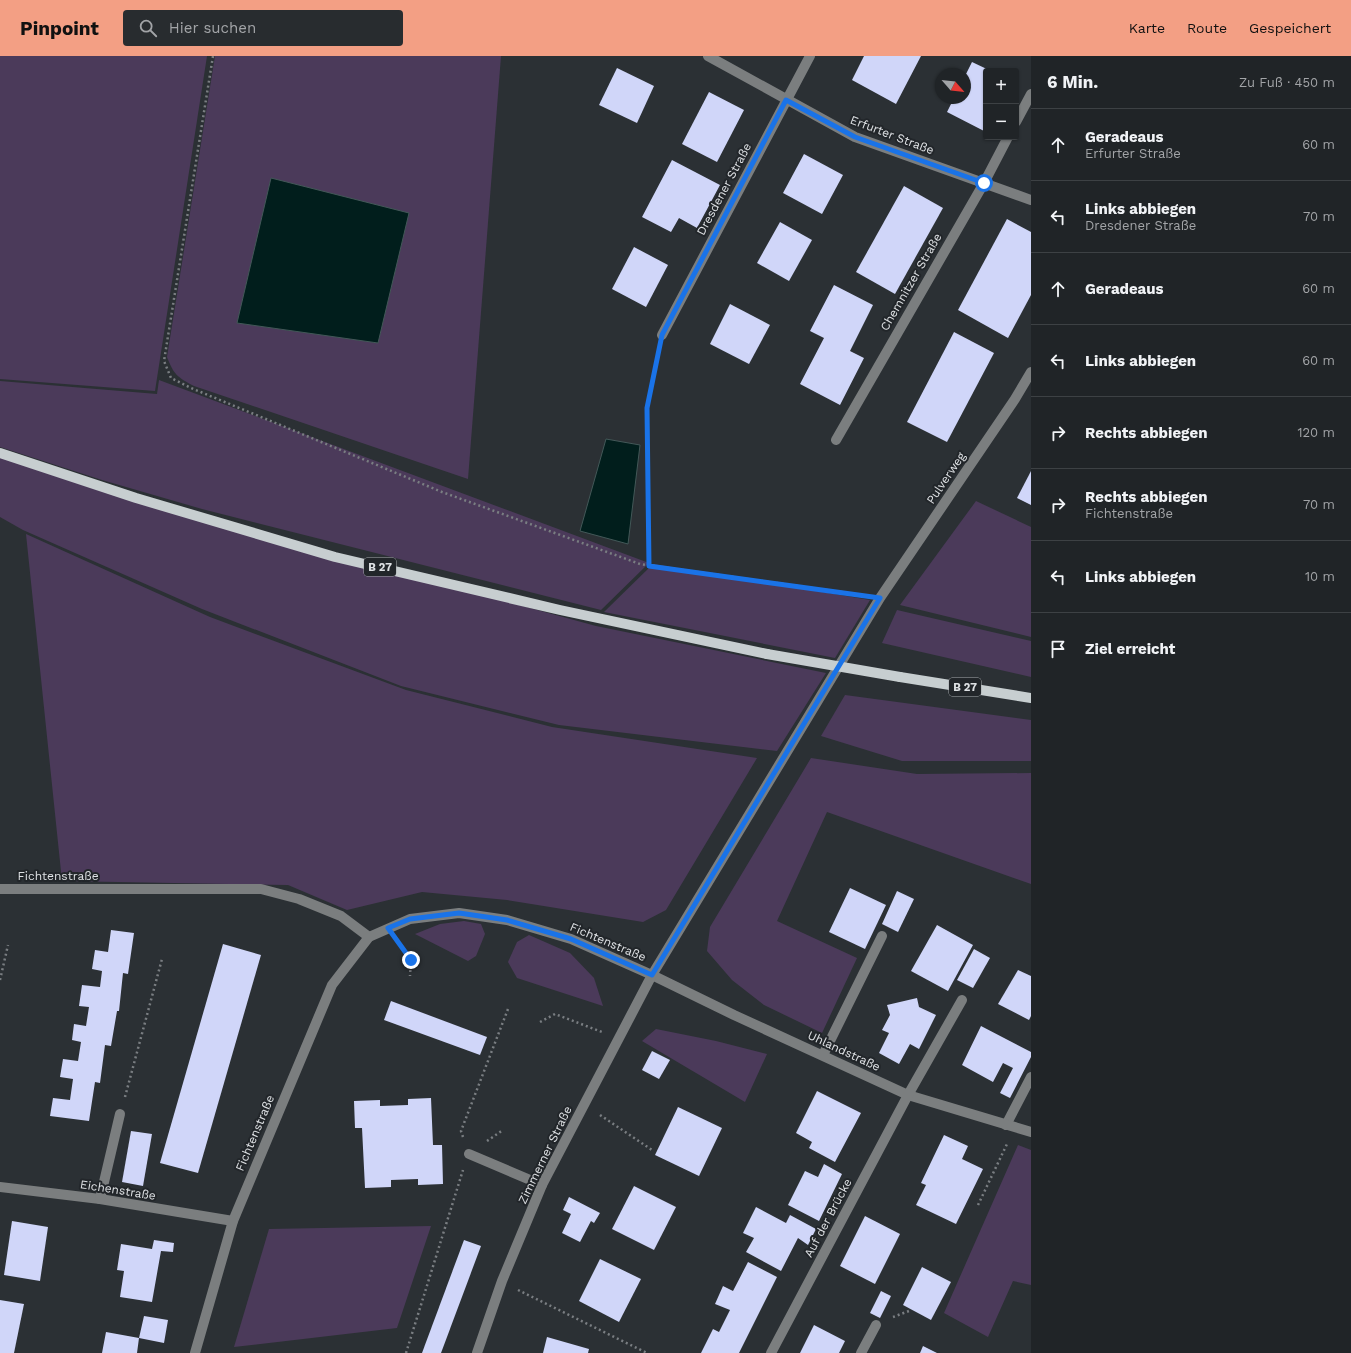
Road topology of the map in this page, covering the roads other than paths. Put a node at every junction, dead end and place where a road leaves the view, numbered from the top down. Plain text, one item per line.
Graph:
1 (708, 56) edge
2 (810, 56) edge
3 (1031, 94) edge
4 (786, 100) junction
5 (1019, 116) edge
6 (1006, 140) edge
7 (984, 183) junction
8 (1031, 200) edge
9 (662, 335) road end
10 (1031, 372) edge
11 (836, 440) dead end
12 (0, 453) edge
13 (1031, 698) edge
14 (0, 889) edge
15 (882, 936) dead end
16 (369, 937) junction
17 (652, 975) junction
18 (962, 1000) dead end
19 (823, 1055) junction
20 (1031, 1077) edge
21 (908, 1095) junction
22 (120, 1114) road end
23 (1011, 1126) junction
24 (1031, 1132) edge
25 (469, 1154) road end
26 (542, 1185) junction
27 (0, 1187) edge
28 (100, 1199) junction
29 (233, 1221) junction
30 (876, 1324) dead end
31 (194, 1353) edge
32 (477, 1353) edge
33 (771, 1353) edge
34 (861, 1353) edge

1 - 4 street, Erfurter Straße
2 - 4 street, Dresdener Straße
3 - 5 street
4 - 7 street, Erfurter Straße
4 - 9 street, Dresdener Straße
6 - 7 street, Chemnitzer Straße
7 - 8 street, Erfurter Straße
7 - 11 street, Chemnitzer Straße
10 - 17 street, Pulverweg
12 - 13 main road, B 27, bridge
14 - 16 street, Fichtenstraße
15 - 19 street
16 - 17 street, Fichtenstraße
16 - 29 street, Fichtenstraße
17 - 19 street, Uhlandstraße
17 - 26 street, Zimmerner Straße
18 - 21 street, Auf der Brücke
19 - 21 street, Uhlandstraße
20 - 23 street
21 - 23 street, Uhlandstraße
21 - 33 street, Auf der Brücke
22 - 28 street
23 - 24 street, Uhlandstraße
25 - 26 street
26 - 32 street, Zimmerner Straße
27 - 28 street, Eichenstraße
28 - 29 street, Eichenstraße
29 - 31 street, Fichtenstraße
30 - 34 street

